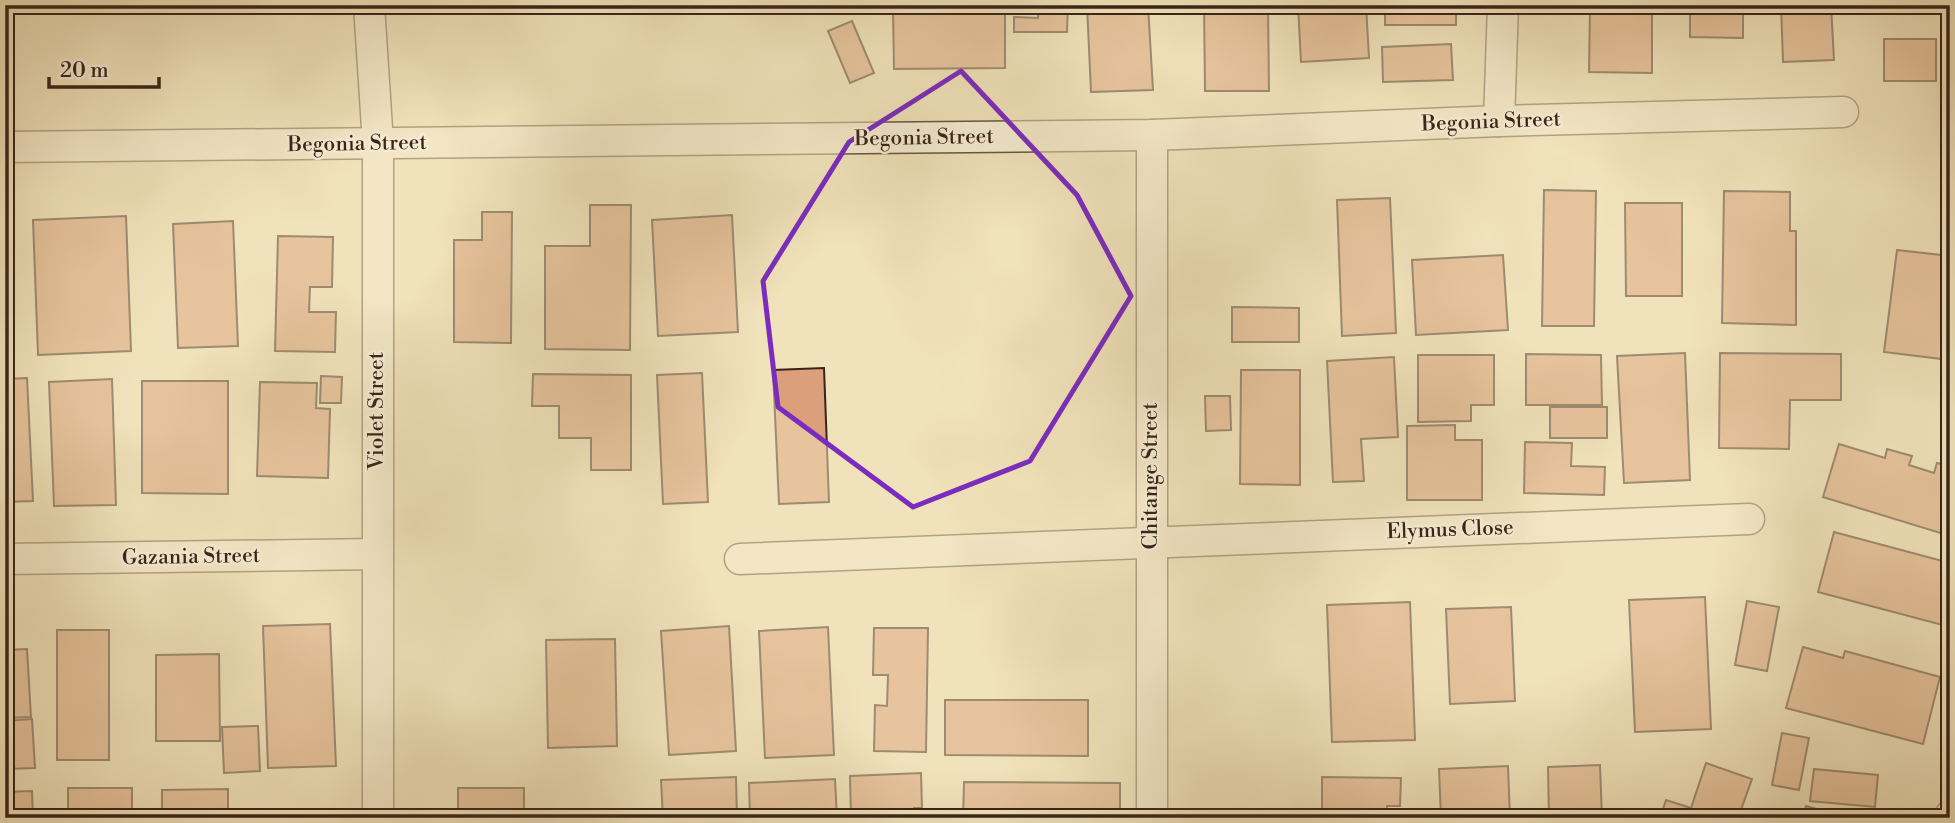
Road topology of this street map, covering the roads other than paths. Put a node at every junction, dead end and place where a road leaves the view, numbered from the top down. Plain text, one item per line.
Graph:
1 (369, 5) edge
2 (1503, 5) edge
3 (1843, 112) dead end
4 (1499, 121) junction
5 (1152, 135) junction
6 (378, 144) junction
7 (5, 147) edge
8 (1749, 519) dead end
9 (1151, 541) junction
10 (377, 554) junction
11 (5, 559) edge
12 (740, 559) dead end
13 (378, 818) edge
14 (1152, 818) edge

1 - 6 street, Violet Street
2 - 4 street
3 - 4 street, Begonia Street
4 - 5 street, Begonia Street
5 - 6 street, Begonia Street
5 - 9 street, Chitange Street
6 - 7 street, Begonia Street
6 - 10 street, Violet Street
8 - 9 street, Elymus Close
9 - 12 street, Elymus Close
9 - 14 street, Chitange Street
10 - 11 street, Gazania Street
10 - 13 street, Violet Street

